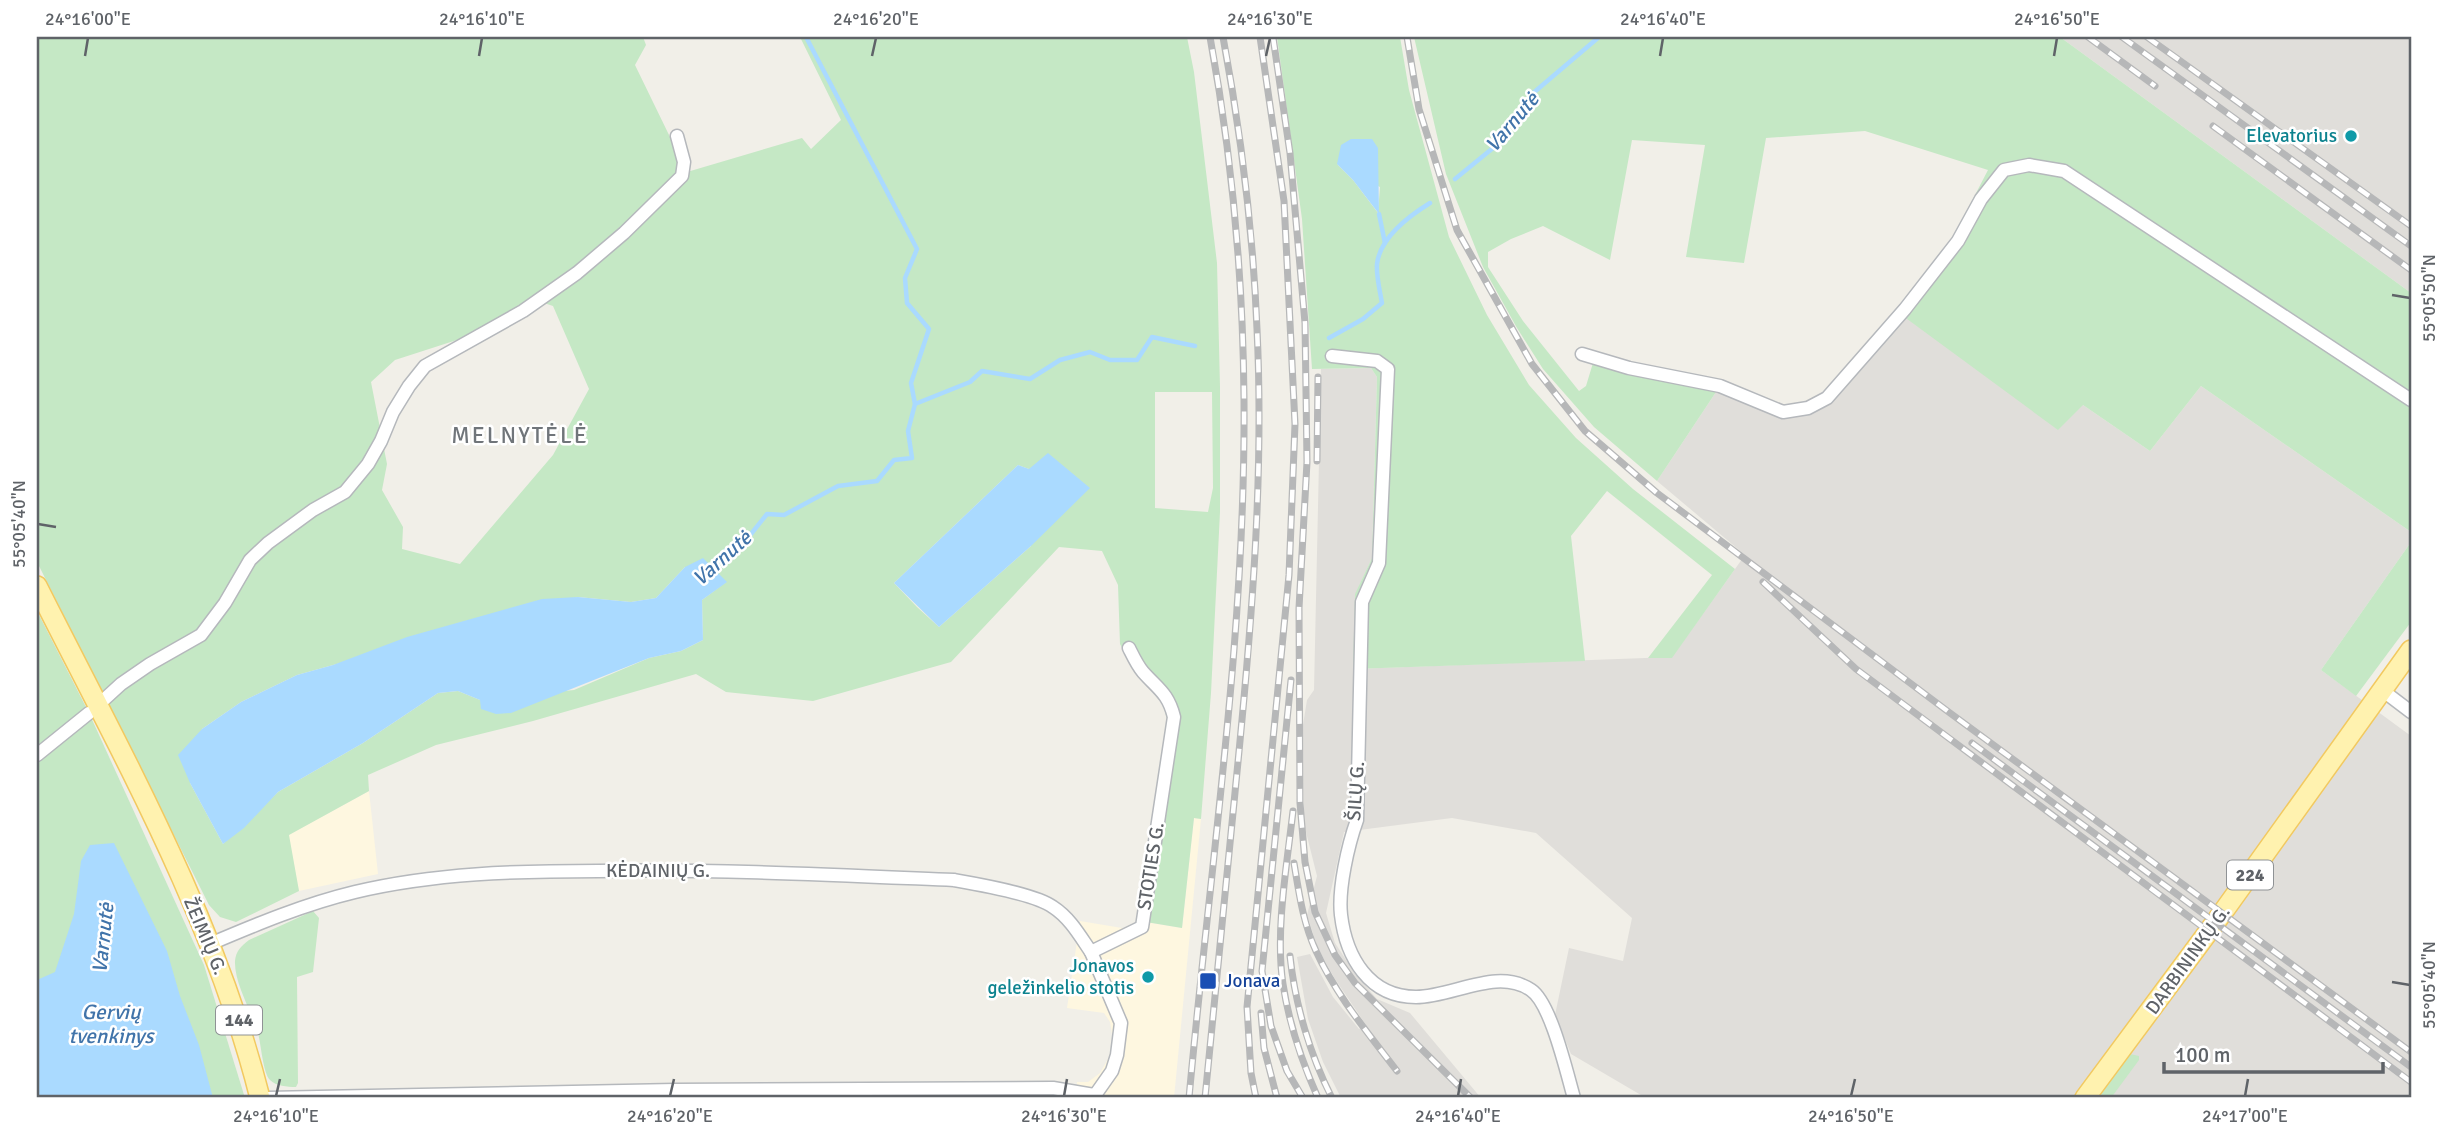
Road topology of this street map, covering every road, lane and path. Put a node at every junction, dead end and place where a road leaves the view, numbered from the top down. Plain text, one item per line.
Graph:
1 (677, 136) dead end
2 (1582, 354) dead end
3 (1332, 356) dead end
4 (2411, 400) edge
5 (37, 586) edge
6 (1129, 648) dead end
7 (2411, 650) edge
8 (2382, 690) junction
9 (93, 710) junction
10 (2411, 712) edge
11 (37, 755) edge
12 (210, 944) junction
13 (1091, 952) junction
14 (1093, 1096) edge
15 (260, 1098) edge
16 (267, 1098) edge
17 (1574, 1098) edge
18 (2085, 1098) edge

1 - 9 street
2 - 4 street
3 - 17 street, ŠILŲ G.
5 - 9 main road, 144
6 - 13 street, STOTIES G.
7 - 8 main road, DARBININKŲ G. / 224
8 - 10 street
8 - 18 main road, DARBININKŲ G. / 224
9 - 11 street
9 - 12 main road, ŽEIMIŲ G. / 144
12 - 13 street, KĖDAINIŲ G.
12 - 15 main road, ŽEIMIŲ G. / 144
13 - 14 street
14 - 16 street

